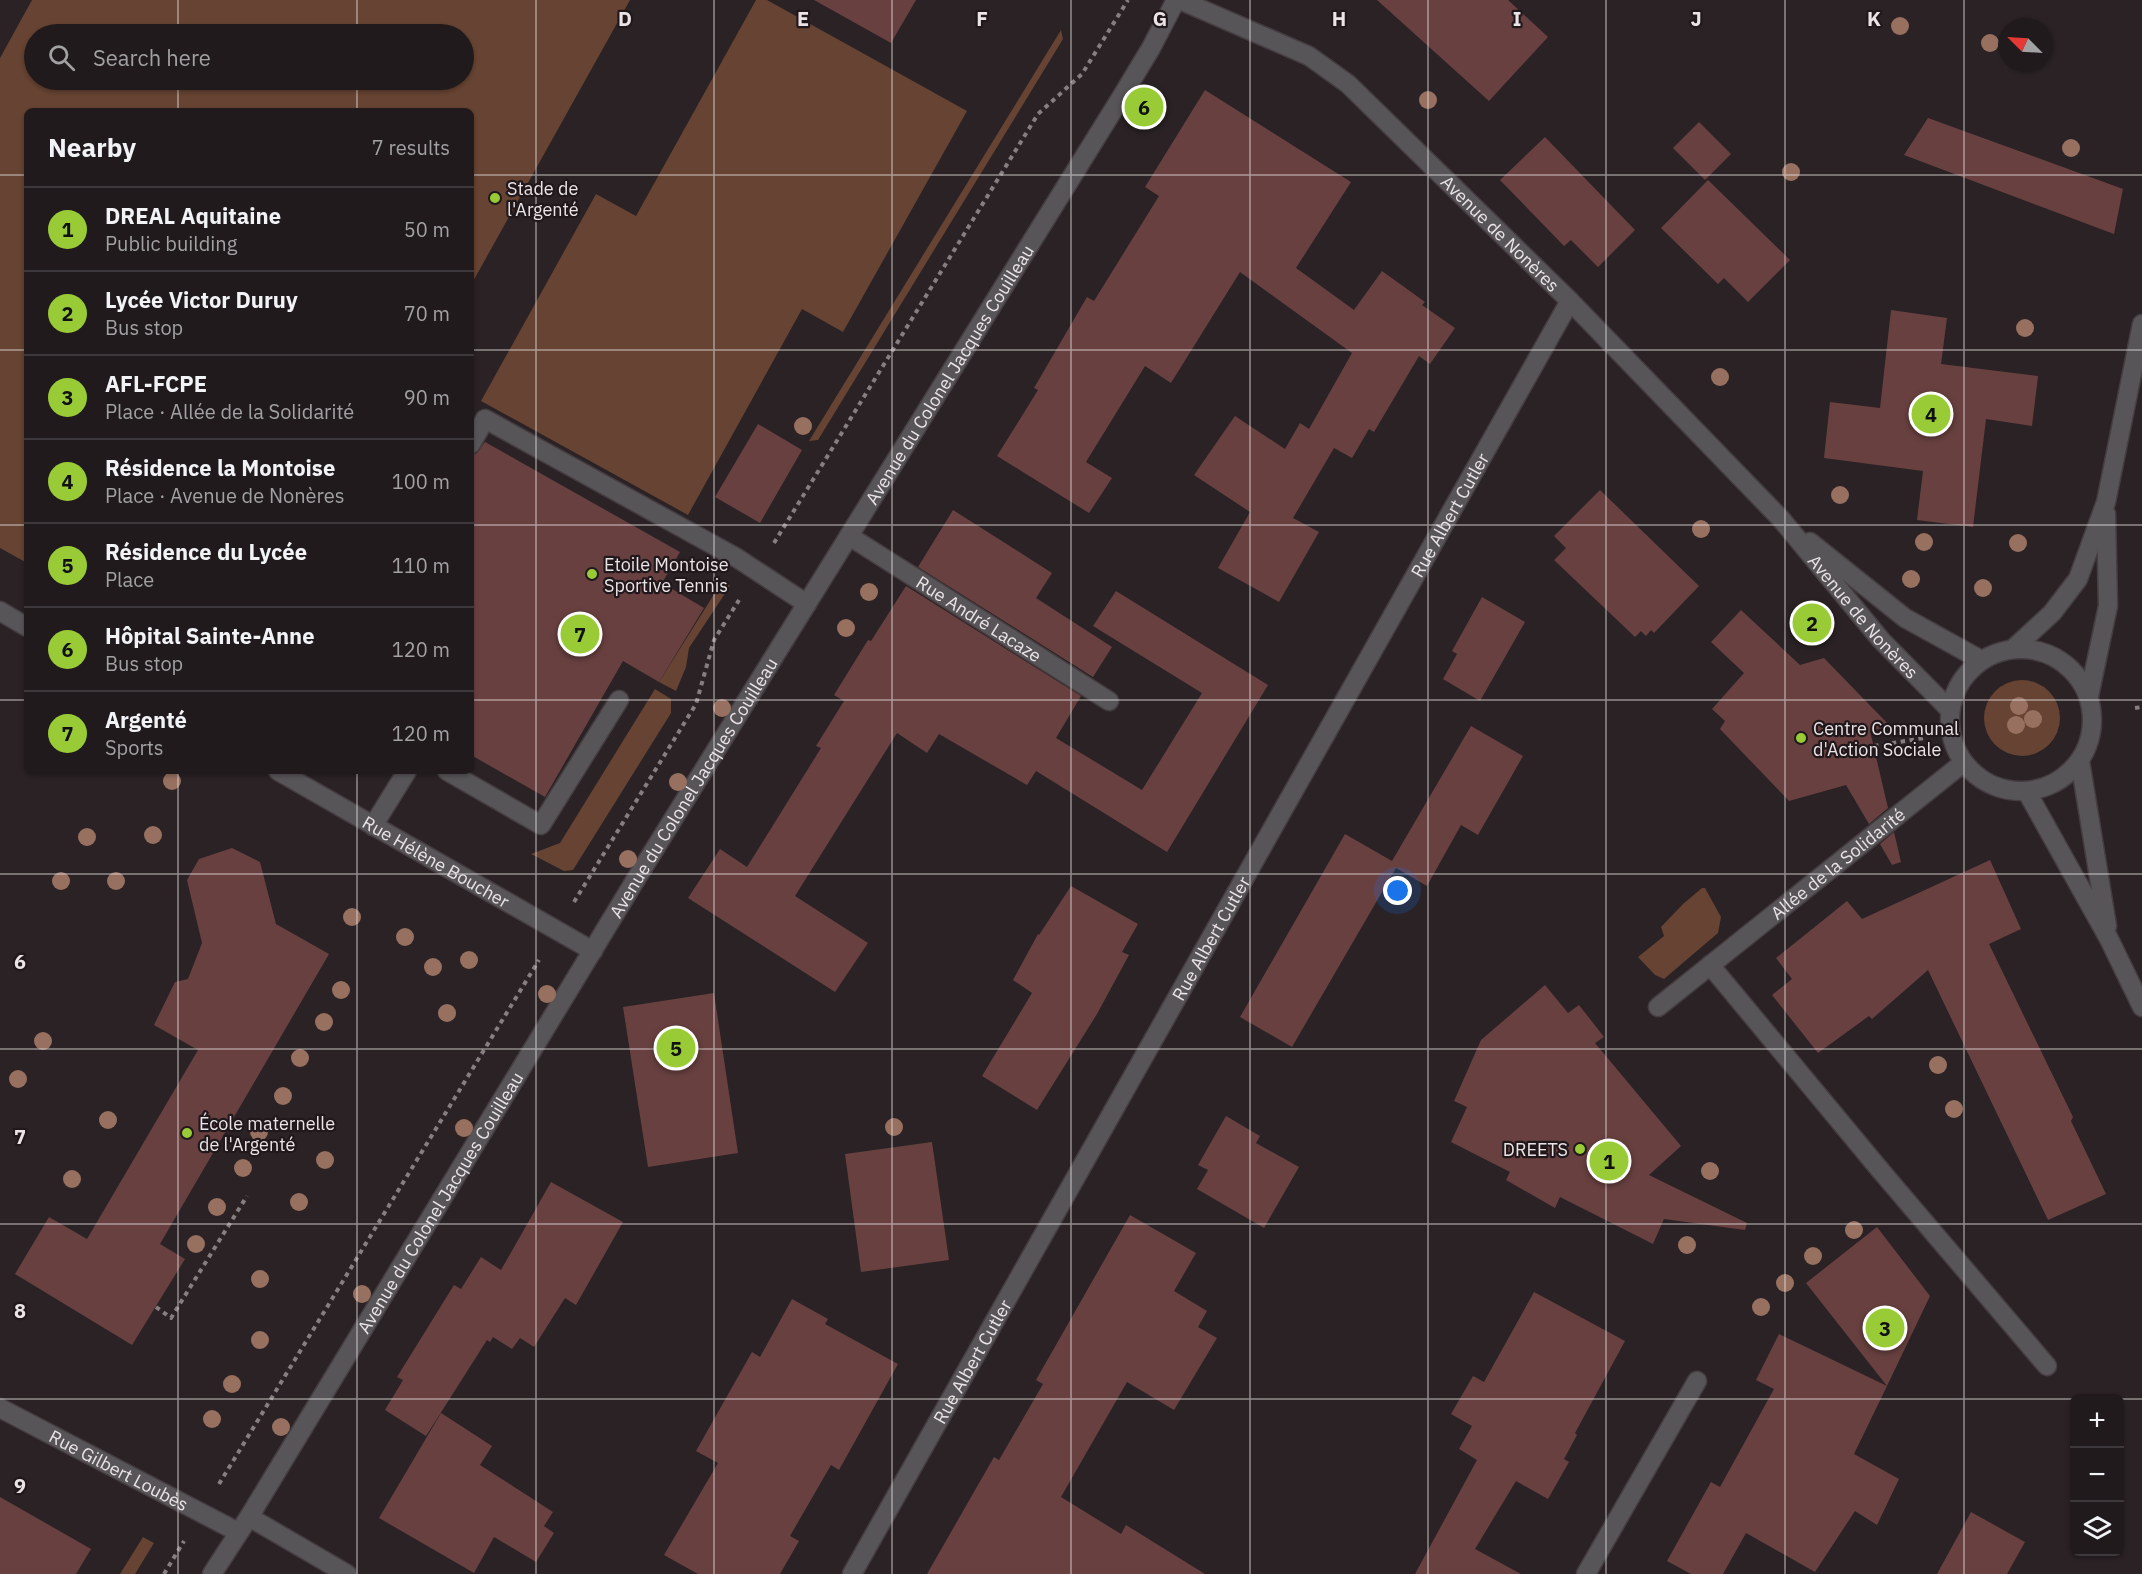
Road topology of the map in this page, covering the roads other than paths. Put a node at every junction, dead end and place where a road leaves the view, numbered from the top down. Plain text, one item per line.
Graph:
1 (1176, 0) edge
2 (1180, 0) edge
3 (1570, 301) junction
4 (2142, 324) edge
5 (474, 438) edge
6 (2106, 502) junction
7 (1781, 519) junction
8 (849, 536) junction
9 (807, 604) junction
10 (0, 611) edge
11 (24, 625) edge
12 (2013, 649) junction
13 (1981, 660) junction
14 (2089, 696) junction
15 (619, 700) dead end
16 (1109, 701) dead end
17 (1950, 710) junction
18 (2080, 761) junction
19 (1963, 763) junction
20 (283, 774) edge
21 (405, 774) edge
22 (452, 774) edge
23 (2027, 792) junction
24 (373, 826) junction
25 (2109, 939) junction
26 (592, 951) junction
27 (1710, 965) junction
28 (1658, 1007) dead end
29 (2142, 1007) edge
30 (2047, 1366) dead end
31 (1697, 1381) dead end
32 (0, 1408) edge
33 (249, 1516) junction
34 (238, 1532) junction
35 (212, 1574) edge
36 (347, 1574) edge
37 (852, 1574) edge
38 (1586, 1574) edge

1 - 8 street, Avenue du Colonel Jacques Couilleau
2 - 3 street, Avenue de Nonères
3 - 7 street, Avenue de Nonères
3 - 37 street, Rue Albert Cutler
4 - 6 street
5 - 9 street
6 - 12 street
6 - 14 street
7 - 13 street, Avenue de Nonères
7 - 17 street, Avenue de Nonères
8 - 9 street, Avenue du Colonel Jacques Couilleau
8 - 16 street, Rue André Lacaze
9 - 26 street, Avenue du Colonel Jacques Couilleau
10 - 11 street
12 - 13 street
12 - 14 street
13 - 17 street
14 - 18 street
15 - 22 street
17 - 19 street
18 - 23 street
18 - 25 street
19 - 23 street
19 - 27 street, Allée de la Solidarité
20 - 24 street, Rue Hélène Boucher
21 - 24 street
23 - 25 street
24 - 26 street, Rue Hélène Boucher
25 - 29 street
26 - 33 street, Avenue du Colonel Jacques Couilleau
27 - 28 street, Allée de la Solidarité
27 - 30 street
31 - 38 street
32 - 34 street, Rue Gilbert Loubès
33 - 34 street, Avenue du Colonel Jacques Couilleau
33 - 36 street
34 - 35 street, Avenue du Colonel Jacques Couilleau

